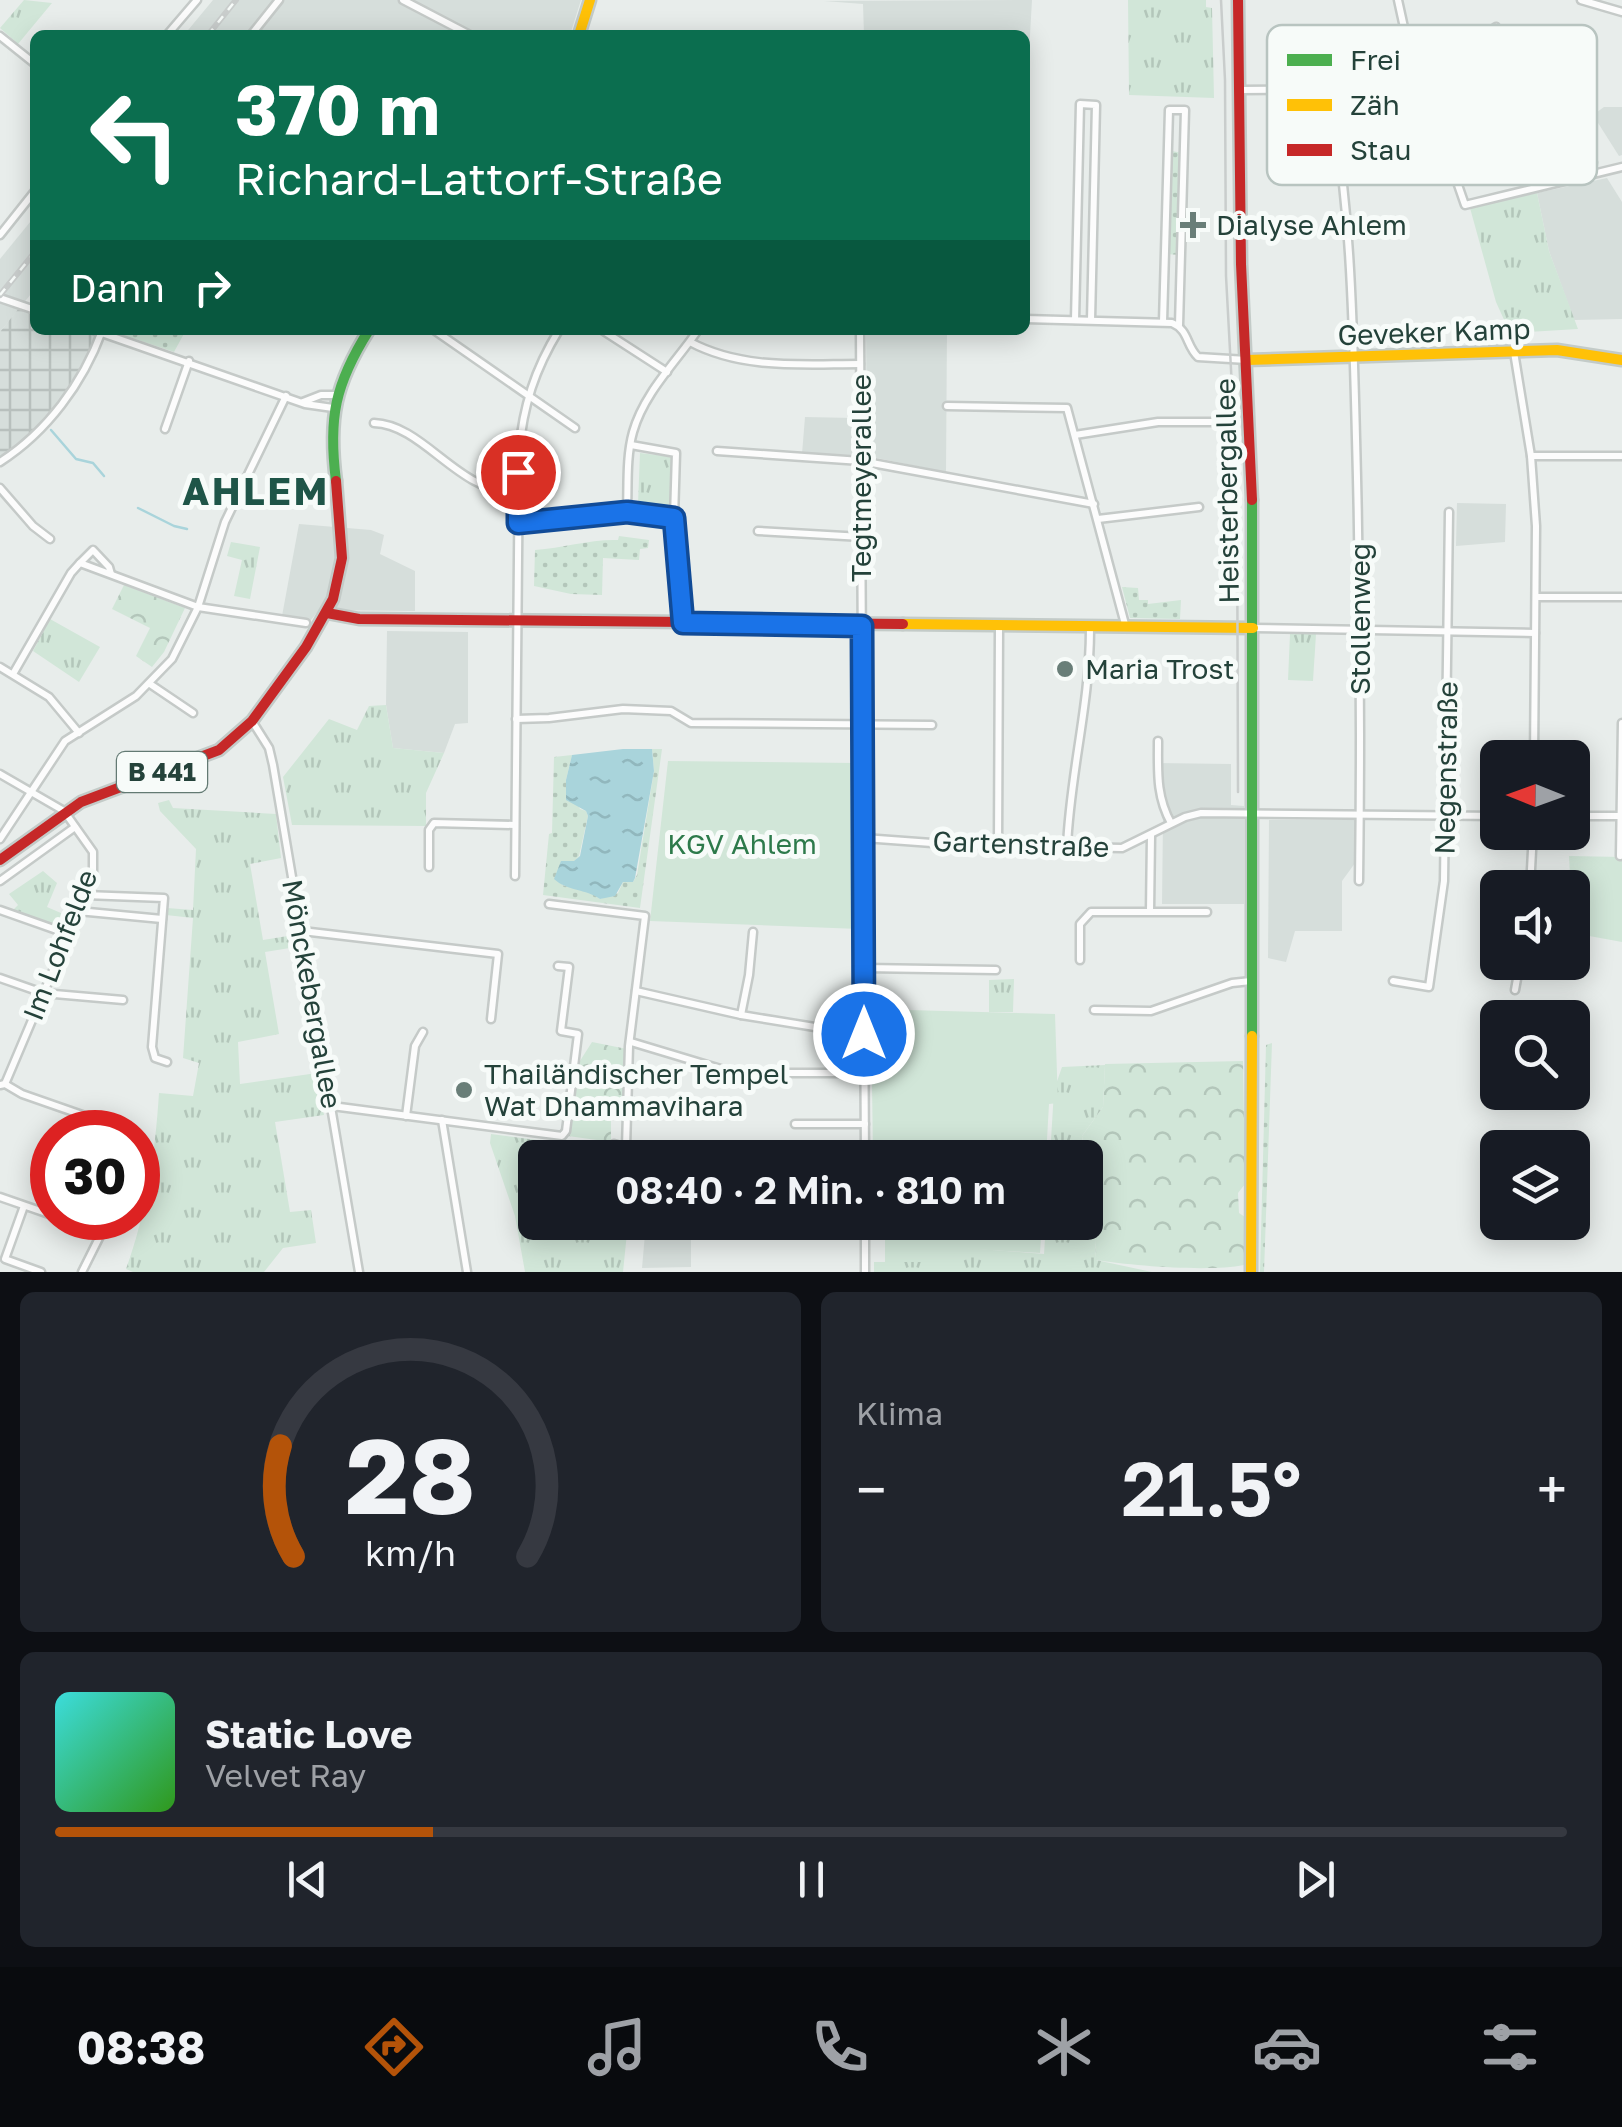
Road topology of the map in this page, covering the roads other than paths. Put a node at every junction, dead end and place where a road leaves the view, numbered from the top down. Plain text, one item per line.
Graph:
1 (197, 0) edge
2 (280, 0) edge
3 (403, 0) edge
4 (590, 0) edge
5 (1238, 0) edge
6 (1398, 0) edge
7 (1581, 0) edge
8 (1622, 12) edge
9 (1405, 25) edge
10 (171, 30) edge
11 (255, 30) edge
12 (460, 30) edge
13 (581, 30) edge
14 (0, 36) edge
15 (30, 60) edge
16 (1240, 90) junction
17 (1267, 90) edge
18 (1079, 147) junction
19 (1096, 148) junction
20 (1168, 149) junction
21 (1184, 149) junction
22 (1619, 168) edge
23 (1622, 180) edge
24 (1342, 185) edge
25 (1458, 185) edge
26 (1548, 185) edge
27 (30, 197) edge
28 (0, 235) edge
29 (1076, 258) junction
30 (1092, 259) junction
31 (1165, 260) junction
32 (1181, 260) junction
33 (0, 298) edge
34 (30, 308) edge
35 (1030, 319) edge
36 (1074, 320) junction
37 (1091, 320) junction
38 (1163, 322) junction
39 (1179, 326) junction
40 (97, 335) edge
41 (111, 335) edge
42 (367, 335) edge
43 (441, 335) edge
44 (557, 335) edge
45 (610, 335) edge
46 (695, 335) edge
47 (860, 335) edge
48 (690, 342) junction
49 (1514, 352) junction
50 (1354, 358) junction
51 (1247, 360) junction
52 (1622, 360) edge
53 (189, 361) junction
54 (860, 364) junction
55 (667, 372) junction
56 (336, 395) junction
57 (286, 396) junction
58 (528, 396) junction
59 (301, 402) junction
60 (947, 406) dead end
61 (333, 408) junction
62 (1212, 422) dead end
63 (374, 424) dead end
64 (575, 428) dead end
65 (165, 429) dead end
66 (1074, 436) junction
67 (631, 445) junction
68 (717, 452) dead end
69 (1530, 456) junction
70 (1622, 456) edge
71 (861, 461) junction
72 (0, 462) edge
73 (0, 488) edge
74 (518, 493) junction
75 (1094, 504) junction
76 (1200, 506) dead end
77 (627, 512) junction
78 (1448, 512) dead end
79 (674, 518) junction
80 (1098, 520) junction
81 (518, 523) junction
82 (758, 531) dead end
83 (862, 537) junction
84 (50, 539) dead end
85 (80, 563) junction
86 (111, 574) junction
87 (1536, 597) junction
88 (1622, 597) edge
89 (198, 607) junction
90 (327, 613) junction
91 (516, 621) junction
92 (306, 623) dead end
93 (683, 623) junction
94 (862, 626) junction
95 (999, 628) junction
96 (1253, 628) junction
97 (1090, 629) junction
98 (1126, 629) junction
99 (1360, 630) junction
100 (1447, 631) junction
101 (1535, 633) junction
102 (0, 667) edge
103 (13, 674) junction
104 (150, 684) junction
105 (192, 713) dead end
106 (516, 718) junction
107 (252, 721) junction
108 (1622, 722) edge
109 (932, 724) dead end
110 (863, 725) junction
111 (78, 733) junction
112 (1534, 740) edge
113 (1158, 741) dead end
114 (0, 774) edge
115 (31, 792) junction
116 (64, 811) junction
117 (1252, 814) junction
118 (1360, 814) junction
119 (1445, 815) junction
120 (1480, 816) edge
121 (1590, 816) edge
122 (1621, 816) edge
123 (1171, 823) junction
124 (515, 824) junction
125 (76, 827) junction
126 (1151, 836) junction
127 (864, 838) junction
128 (0, 839) edge
129 (998, 846) junction
130 (1067, 847) junction
131 (1620, 856) edge
132 (0, 860) edge
133 (429, 867) dead end
134 (515, 876) dead end
135 (1359, 880) dead end
136 (0, 881) edge
137 (85, 895) junction
138 (548, 904) dead end
139 (0, 910) edge
140 (78, 911) junction
141 (1150, 912) junction
142 (1206, 912) dead end
143 (162, 919) junction
144 (302, 931) junction
145 (753, 932) dead end
146 (68, 934) junction
147 (1080, 960) dead end
148 (558, 966) dead end
149 (864, 968) junction
150 (996, 970) dead end
151 (0, 978) edge
152 (1393, 980) dead end
153 (1517, 980) edge
154 (1251, 981) junction
155 (1515, 990) dead end
156 (636, 991) junction
157 (42, 993) junction
158 (122, 1000) dead end
159 (1094, 1010) dead end
160 (741, 1016) junction
161 (491, 1019) dead end
162 (424, 1032) dead end
163 (864, 1034) junction
164 (631, 1042) junction
165 (167, 1062) dead end
166 (864, 1073) junction
167 (3, 1084) edge
168 (332, 1106) junction
169 (62, 1110) edge
170 (406, 1116) junction
171 (442, 1120) junction
172 (795, 1124) dead end
173 (865, 1124) junction
174 (626, 1140) edge
175 (865, 1140) edge
176 (0, 1197) edge
177 (24, 1206) junction
178 (30, 1208) edge
179 (98, 1240) edge
180 (865, 1240) edge
181 (2, 1259) edge
182 (865, 1268) edge
183 (42, 1272) edge
184 (82, 1272) edge
185 (358, 1272) edge
186 (467, 1272) edge
187 (1251, 1272) edge

1 - 10 street
2 - 11 street
3 - 12 street
4 - 13 main road
5 - 16 main road, Heisterbergallee
6 - 9 street
7 - 8 street
14 - 15 street
16 - 17 street
16 - 51 main road, Heisterbergallee
18 - 19 street
18 - 19 street
18 - 29 street
19 - 30 street
20 - 21 street
20 - 21 street
20 - 31 street
21 - 32 street
22 - 23 street
24 - 50 street, Stollenweg
25 - 26 street
27 - 28 street
29 - 30 street
29 - 36 street
30 - 37 street
31 - 32 street
31 - 38 street
32 - 39 street
33 - 34 street
35 - 36 street
36 - 37 street
37 - 38 street
38 - 39 street
39 - 51 street
40 - 72 street
41 - 53 street
42 - 56 main road, B 441
43 - 58 street
44 - 58 street
45 - 55 street
46 - 48 street
47 - 54 street, Tegtmeyerallee
48 - 54 street
48 - 55 street
49 - 50 main road, Geveker Kamp
49 - 52 main road, Geveker Kamp
49 - 69 street
50 - 51 main road, Geveker Kamp
50 - 99 street, Stollenweg
51 - 96 main road, Heisterbergallee
53 - 57 street
53 - 65 street
54 - 71 street, Tegtmeyerallee
55 - 67 street
56 - 59 street
56 - 61 main road, B 441
57 - 59 street
57 - 89 street
58 - 64 street
58 - 74 street
59 - 61 street
60 - 66 street
61 - 90 main road, B 441
62 - 66 street
63 - 74 street
66 - 75 street
67 - 77 street
67 - 79 street
68 - 71 street
69 - 70 street
69 - 87 street
71 - 75 street
71 - 83 street, Tegtmeyerallee
73 - 84 street
74 - 81 street
75 - 80 street
76 - 80 street
77 - 79 street
77 - 81 street
78 - 100 street, Negenstraße
79 - 93 street
80 - 98 street
81 - 91 street
82 - 83 street
83 - 94 street, Tegtmeyerallee
85 - 86 street
85 - 86 street
85 - 103 street
86 - 89 street
87 - 88 street
87 - 101 street
89 - 92 street
89 - 104 street
90 - 91 main road
90 - 107 main road, B 441
91 - 93 main road
91 - 106 street
93 - 94 main road
94 - 95 main road
94 - 110 street, Tegtmeyerallee
95 - 97 main road
95 - 129 street
96 - 98 main road
96 - 99 street
96 - 117 main road, Heisterbergallee
97 - 98 main road
97 - 130 street
99 - 100 street
99 - 118 street, Stollenweg
100 - 101 street
100 - 119 street, Negenstraße
101 - 112 street
102 - 103 street
103 - 111 street
104 - 105 street
104 - 111 street
106 - 110 street
106 - 124 street
107 - 116 main road, B 441
107 - 144 street, Mönckebergallee
108 - 122 street
109 - 110 street
110 - 127 street, Tegtmeyerallee
111 - 115 street
113 - 123 street
114 - 115 street
115 - 116 street
115 - 128 street
116 - 125 street, Im Lohfelde
116 - 132 main road, B 441
117 - 118 street, Gartenstraße
117 - 123 street, Gartenstraße
117 - 154 main road, Heisterbergallee
118 - 119 street, Gartenstraße
118 - 135 street, Stollenweg
119 - 120 street, Gartenstraße
119 - 152 street, Negenstraße
121 - 122 street
122 - 131 street
123 - 126 street, Gartenstraße
124 - 133 street
124 - 134 street
125 - 136 street
125 - 137 street, Im Lohfelde
126 - 130 street, Gartenstraße
126 - 141 street
127 - 129 street, Gartenstraße
127 - 149 street, Tegtmeyerallee
129 - 130 street, Gartenstraße
137 - 140 street, Im Lohfelde
137 - 143 street
138 - 156 street
139 - 146 street
140 - 143 street
140 - 146 street, Im Lohfelde
141 - 142 street
141 - 147 street
143 - 165 street
144 - 161 street
144 - 168 street, Mönckebergallee
145 - 160 street
146 - 157 street, Im Lohfelde
148 - 171 street
149 - 150 street
149 - 163 street, Tegtmeyerallee
151 - 157 street
153 - 155 street
154 - 159 street
154 - 187 main road, Heisterbergallee
156 - 160 street
156 - 164 street
157 - 158 street
157 - 167 street, Im Lohfelde
160 - 163 street
162 - 170 street
163 - 166 street, Tegtmeyerallee
164 - 166 street
164 - 174 street
166 - 173 street, Tegtmeyerallee
167 - 169 street
168 - 170 street
168 - 185 street, Mönckebergallee
170 - 171 street
171 - 186 street
172 - 173 street
173 - 175 street, Tegtmeyerallee
176 - 177 street
177 - 178 street
177 - 181 street
179 - 184 street
180 - 182 street
181 - 183 street

